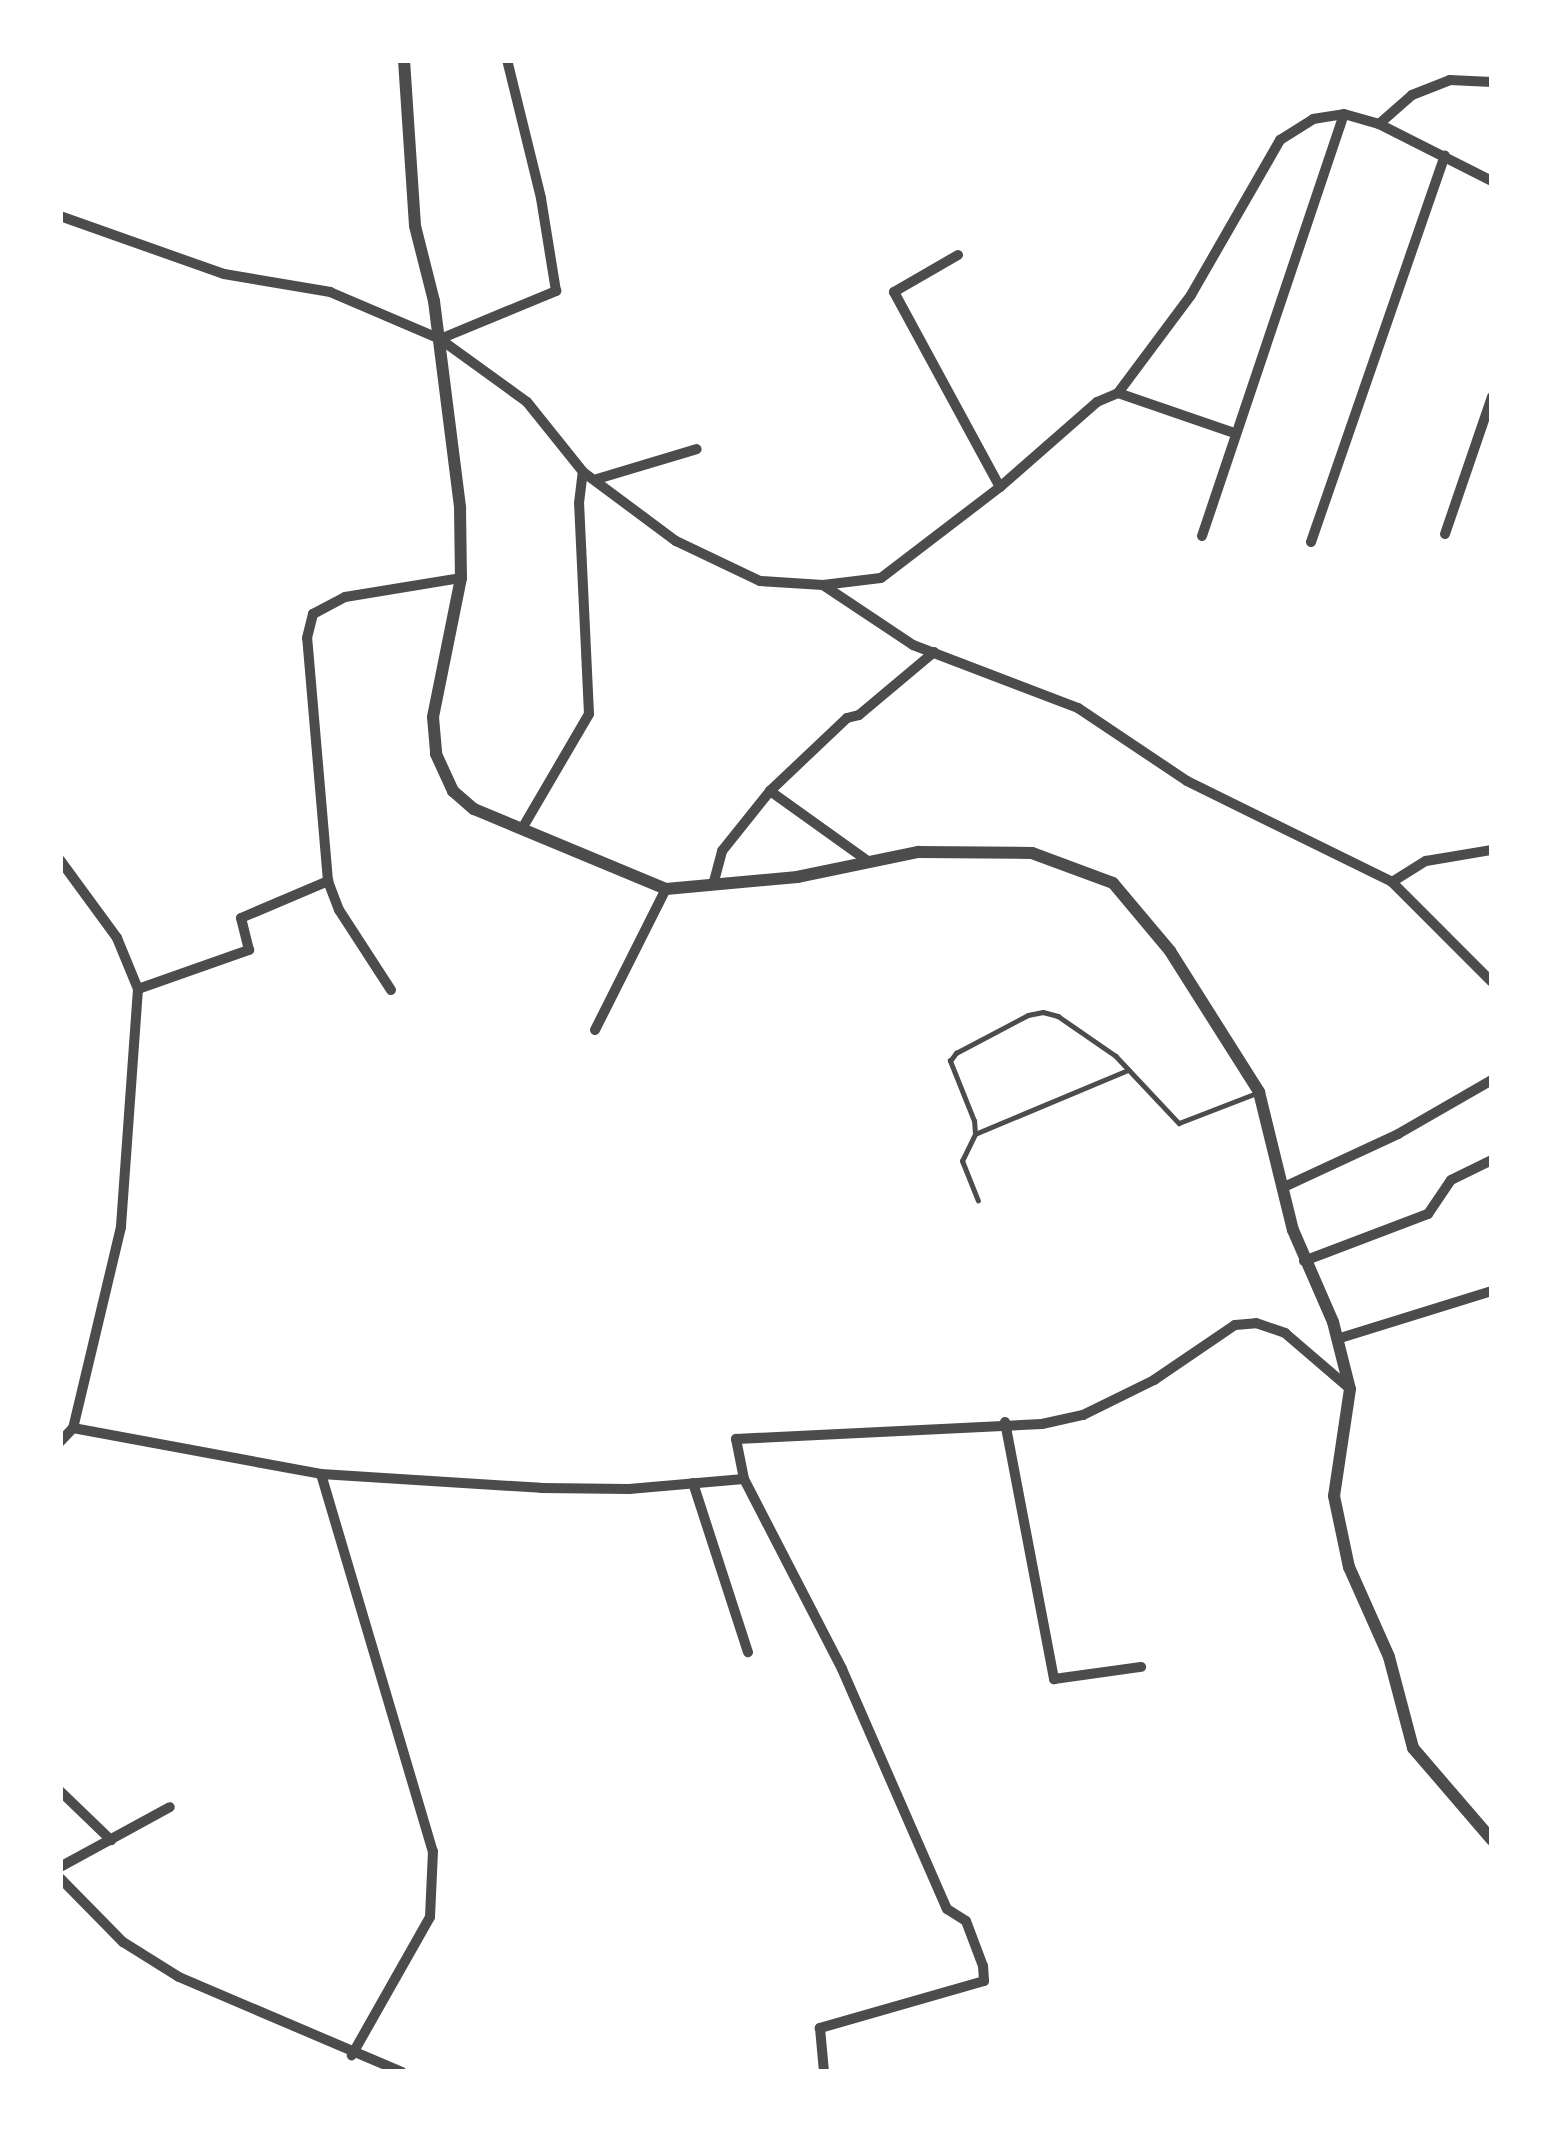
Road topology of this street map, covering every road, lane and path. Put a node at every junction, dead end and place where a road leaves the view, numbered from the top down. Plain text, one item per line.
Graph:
1 (404, 60) edge
2 (507, 60) edge
3 (1492, 82) edge
4 (1344, 114) junction
5 (1379, 124) junction
6 (1445, 156) junction
7 (1492, 181) edge
8 (60, 216) edge
9 (958, 255) dead end
10 (440, 338) junction
11 (1118, 393) junction
12 (1492, 397) edge
13 (1234, 433) junction
14 (697, 449) dead end
15 (584, 472) junction
16 (597, 479) junction
17 (1000, 487) junction
18 (1445, 535) dead end
19 (1202, 536) dead end
20 (1311, 542) dead end
21 (461, 578) junction
22 (823, 585) junction
23 (934, 652) junction
24 (770, 791) junction
25 (523, 827) junction
26 (1492, 850) edge
27 (60, 860) edge
28 (869, 862) junction
29 (328, 881) junction
30 (1392, 882) junction
31 (713, 885) junction
32 (666, 889) junction
33 (1492, 982) edge
34 (138, 989) junction
35 (391, 990) dead end
36 (595, 1030) dead end
37 (1128, 1070) junction
38 (1492, 1080) edge
39 (1259, 1092) junction
40 (975, 1134) junction
41 (1492, 1160) edge
42 (1284, 1187) junction
43 (979, 1201) dead end
44 (1304, 1261) junction
45 (1492, 1291) edge
46 (1337, 1339) junction
47 (1350, 1389) junction
48 (1005, 1422) junction
49 (73, 1428) junction
50 (60, 1442) edge
51 (321, 1474) junction
52 (744, 1478) junction
53 (693, 1483) junction
54 (748, 1652) dead end
55 (1141, 1667) dead end
56 (60, 1791) edge
57 (170, 1807) dead end
58 (111, 1840) junction
59 (1492, 1840) edge
60 (60, 1867) edge
61 (60, 1878) edge
62 (352, 2055) junction
63 (402, 2072) edge
64 (824, 2072) edge

1 - 10 street
2 - 10 street
3 - 5 street
4 - 5 street
4 - 11 street
4 - 13 street
5 - 6 street
6 - 7 street
6 - 20 street
8 - 10 street
9 - 17 street
10 - 15 street
10 - 21 street
11 - 13 street
11 - 17 street
12 - 18 street
13 - 19 street
14 - 16 street
15 - 16 street
15 - 25 street
16 - 22 street
17 - 22 street
21 - 25 street
21 - 29 street
22 - 23 street
23 - 24 street
23 - 30 street
24 - 28 street
24 - 31 street
25 - 32 street
26 - 30 street
27 - 34 street
28 - 31 street
28 - 39 street
29 - 34 street
29 - 35 street
30 - 33 street
31 - 32 street
32 - 36 street
34 - 49 street
37 - 39 lane
37 - 40 lane
37 - 40 lane
38 - 42 street
39 - 42 street
40 - 43 lane
41 - 44 street
42 - 44 street
44 - 46 street
45 - 46 street
46 - 47 street
47 - 48 street
47 - 59 street
48 - 52 street
48 - 55 street
49 - 50 street
49 - 51 street
51 - 53 street
51 - 62 street
52 - 53 street
52 - 64 street
53 - 54 street
56 - 58 street
57 - 58 street
58 - 60 street
61 - 62 street
62 - 63 street

